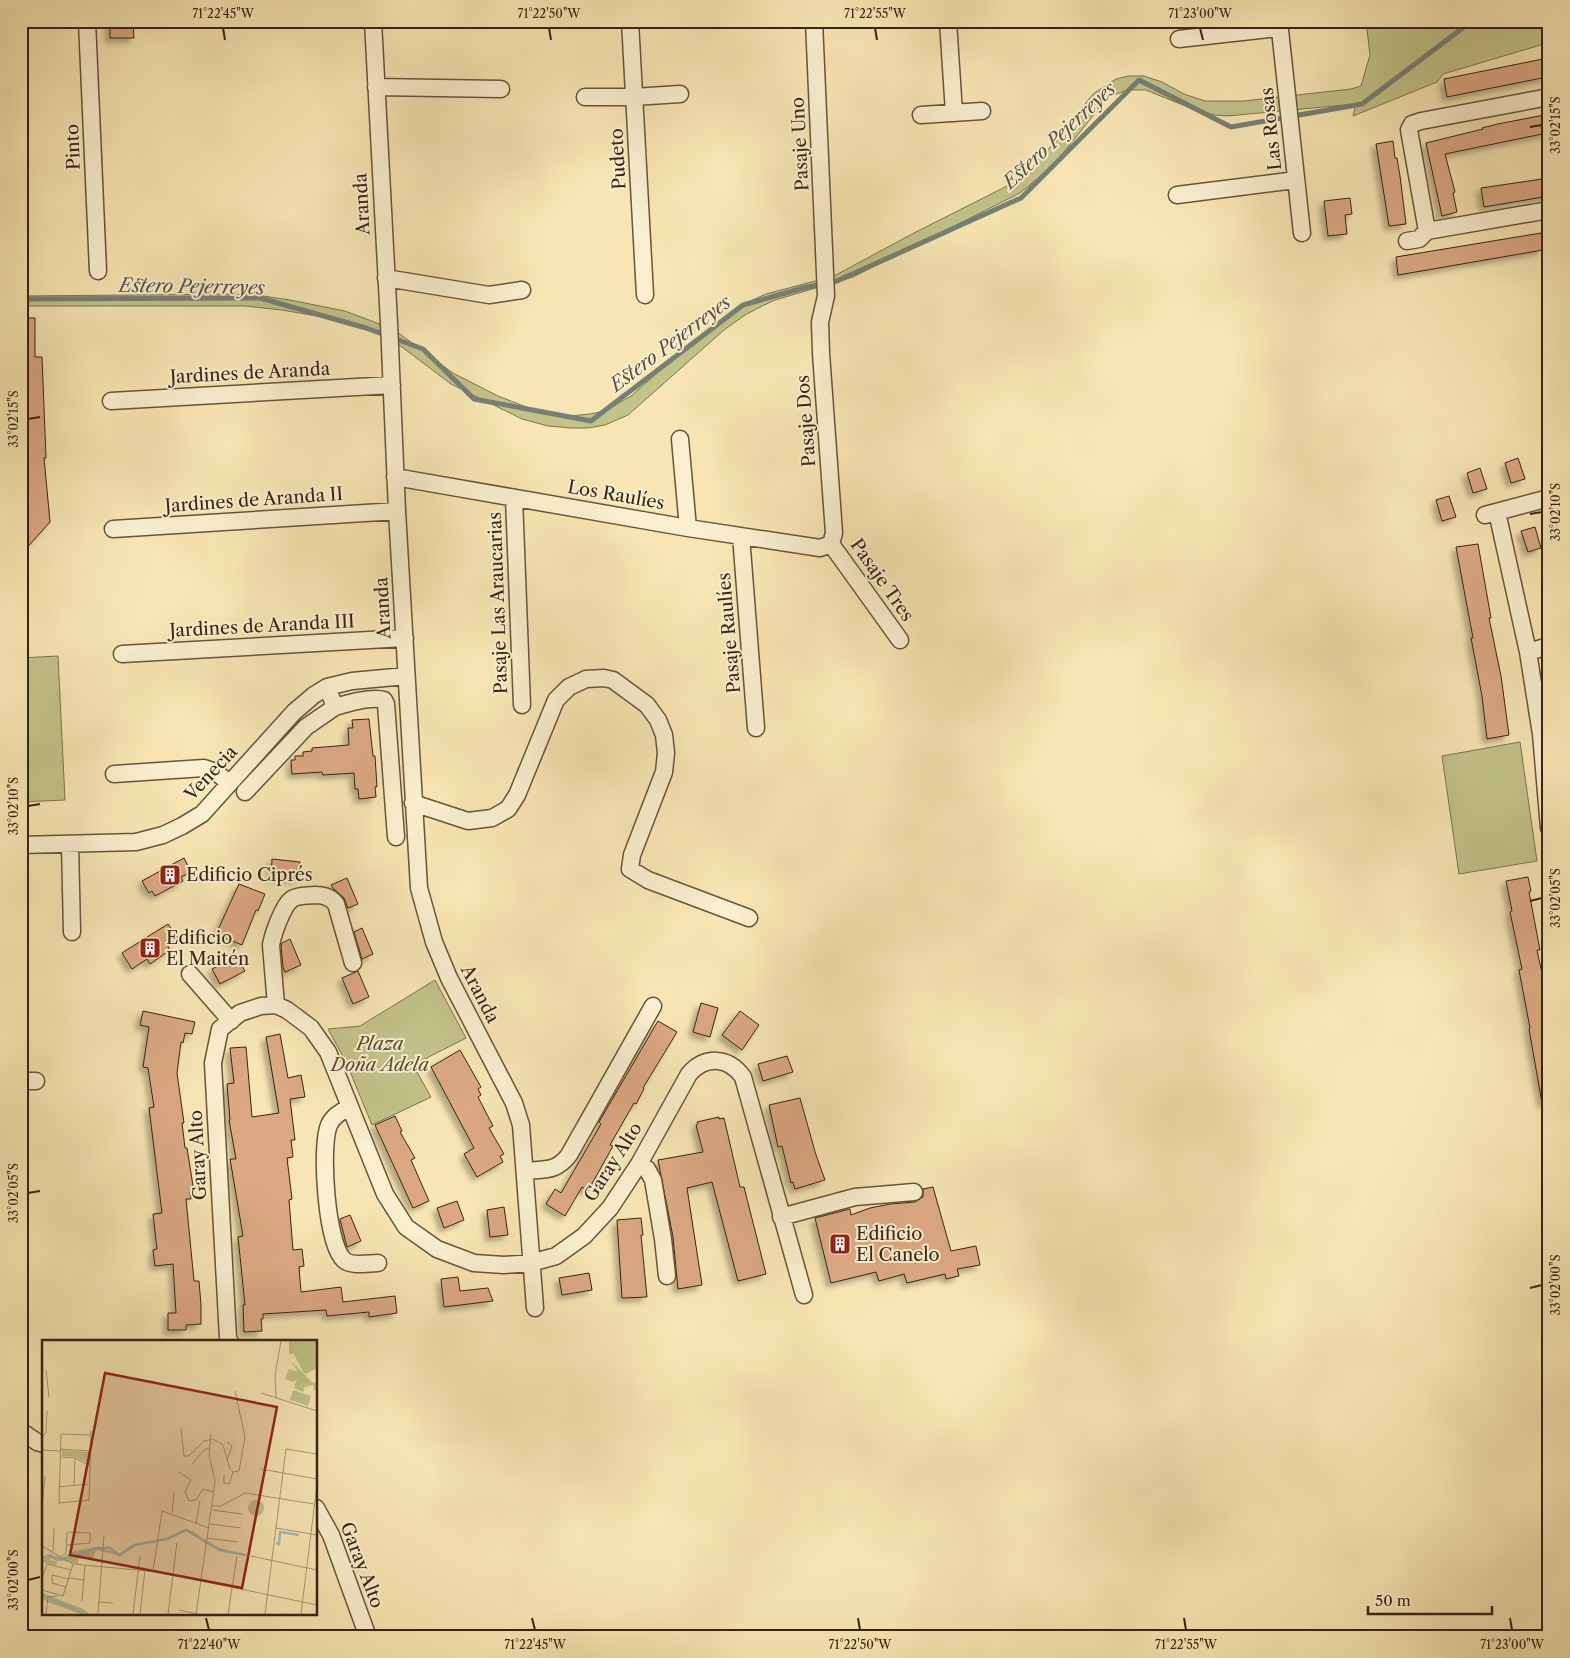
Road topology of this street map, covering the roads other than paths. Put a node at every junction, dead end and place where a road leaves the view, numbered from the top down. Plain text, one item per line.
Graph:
1 (87, 21) edge
2 (373, 21) edge
3 (630, 21) edge
4 (814, 21) edge
5 (948, 21) edge
6 (1279, 25) edge
7 (1179, 39) dead end
8 (376, 87) junction
9 (501, 89) dead end
10 (680, 94) dead end
11 (585, 97) dead end
12 (634, 97) junction
13 (1549, 97) edge
14 (982, 111) dead end
15 (954, 113) junction
16 (921, 115) dead end
17 (1296, 180) junction
18 (1178, 195) dead end
19 (1549, 210) edge
20 (1427, 231) junction
21 (1302, 233) dead end
22 (1407, 242) dead end
23 (98, 271) dead end
24 (386, 278) junction
25 (522, 290) dead end
26 (645, 295) dead end
27 (826, 296) joint
28 (392, 385) junction
29 (111, 401) dead end
30 (680, 439) dead end
31 (395, 477) junction
32 (514, 498) junction
33 (1549, 498) edge
34 (397, 511) junction
35 (688, 528) junction
36 (113, 529) dead end
37 (741, 536) junction
38 (831, 544) junction
39 (404, 638) junction
40 (900, 640) dead end
41 (1549, 646) edge
42 (1528, 652) junction
43 (122, 654) dead end
44 (406, 676) junction
45 (327, 687) junction
46 (522, 705) dead end
47 (335, 707) junction
48 (756, 728) dead end
49 (114, 774) dead end
50 (228, 783) junction
51 (245, 792) dead end
52 (413, 803) junction
53 (1548, 822) edge
54 (396, 837) dead end
55 (70, 844) junction
56 (21, 845) edge
57 (749, 918) dead end
58 (72, 932) dead end
59 (353, 963) dead end
60 (190, 974) dead end
61 (276, 1005) junction
62 (653, 1006) dead end
63 (231, 1021) junction
64 (349, 1107) junction
65 (639, 1164) junction
66 (525, 1171) junction
67 (914, 1192) dead end
68 (781, 1217) junction
69 (378, 1263) dead end
70 (531, 1263) junction
71 (667, 1276) dead end
72 (804, 1295) dead end
73 (535, 1308) dead end
74 (229, 1340) edge
75 (21, 1431) edge
76 (42, 1443) edge
77 (318, 1512) edge
78 (368, 1637) edge

1 - 23 street, Pinto
2 - 8 street, Aranda
3 - 12 street, Pudeto
4 - 27 street, Pasaje Uno
5 - 15 street
6 - 7 street
6 - 17 street, Las Rosas
8 - 9 street
8 - 24 street, Aranda
10 - 12 street
11 - 12 street
12 - 26 street, Pudeto
13 - 20 street
14 - 15 street
15 - 16 street
17 - 18 street
17 - 21 street, Las Rosas
19 - 20 street
20 - 22 street
24 - 25 street
24 - 28 street, Aranda
27 - 38 street, Pasaje Dos
28 - 29 street, Jardines de Aranda
28 - 31 street, Aranda
30 - 35 street
31 - 32 street, Los Raulíes
31 - 34 street, Aranda
32 - 35 street, Los Raulíes
32 - 46 street, Pasaje Las Araucarias
33 - 42 street
34 - 36 street, Jardines de Aranda II
34 - 39 street, Aranda
35 - 37 street, Los Raulíes
37 - 38 street, Los Raulíes
37 - 48 street, Pasaje Raulíes
38 - 40 street, Pasaje Tres
39 - 43 street, Jardines de Aranda III
39 - 44 street, Aranda
41 - 42 street
42 - 53 street
44 - 45 street, Venecia
44 - 52 street, Aranda
45 - 47 street
45 - 50 street, Venecia
47 - 51 street
47 - 54 street
49 - 50 street
50 - 55 street, Venecia
52 - 57 street
52 - 66 street, Aranda
55 - 56 street, Venecia
55 - 58 street
59 - 61 street
60 - 63 street
61 - 63 street, Garay Alto
61 - 64 street, Garay Alto
62 - 66 street
63 - 74 street, Garay Alto
64 - 69 street
64 - 70 street, Garay Alto
65 - 68 street, Garay Alto
65 - 70 street, Garay Alto
65 - 71 street
66 - 70 street, Aranda
67 - 68 street
68 - 72 street, Garay Alto
70 - 73 street, Aranda
75 - 76 street
77 - 78 street, Garay Alto

